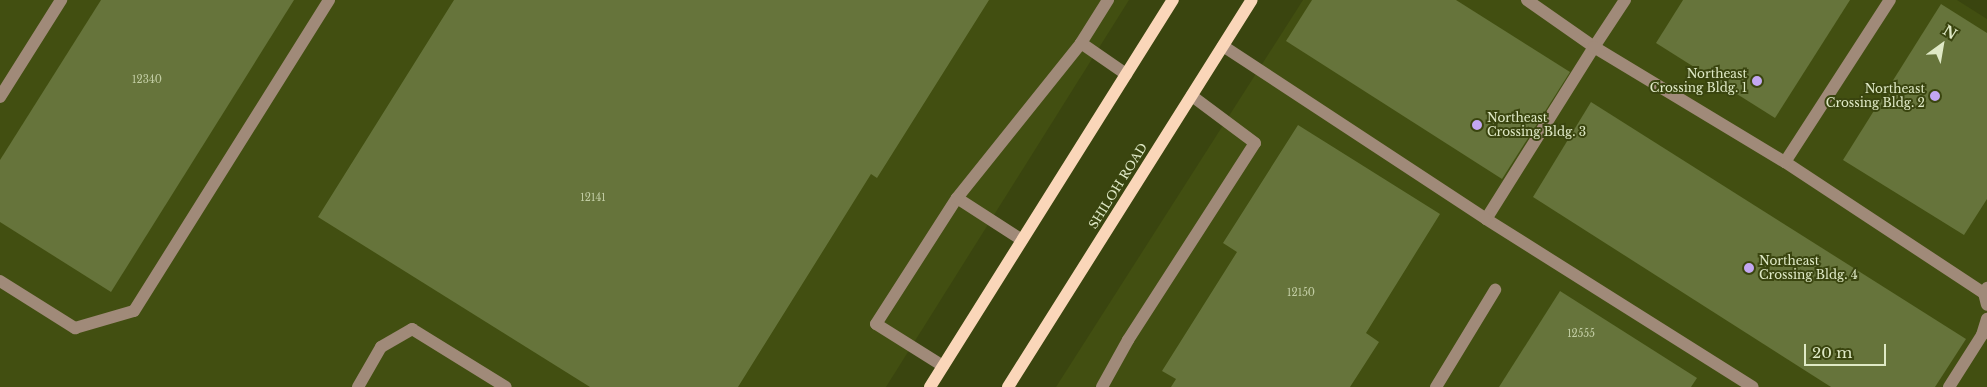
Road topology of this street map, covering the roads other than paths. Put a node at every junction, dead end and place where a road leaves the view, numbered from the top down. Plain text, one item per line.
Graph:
1 (61, 0) edge
2 (330, 0) edge
3 (1108, 0) edge
4 (1173, 0) edge
5 (1252, 0) edge
6 (1527, 0) edge
7 (1625, 0) edge
8 (1890, 0) edge
9 (1081, 43) junction
10 (1223, 46) junction
11 (1594, 47) junction
12 (1126, 74) junction
13 (1192, 96) junction
14 (0, 97) edge
15 (1785, 162) junction
16 (956, 198) junction
17 (1486, 220) junction
18 (1022, 240) junction
19 (0, 281) edge
20 (1495, 290) dead end
21 (1986, 296) edge
22 (1987, 320) edge
23 (943, 366) junction
24 (358, 387) edge
25 (506, 387) edge
26 (930, 387) edge
27 (1008, 387) edge
28 (1102, 387) edge
29 (1436, 387) edge
30 (1753, 387) edge
31 (1949, 387) edge

1 - 14 lane
2 - 19 lane
3 - 9 lane
4 - 12 main road
5 - 10 main road, SHILOH ROAD
6 - 11 lane
7 - 11 lane
8 - 15 lane
9 - 12 lane
9 - 16 lane
10 - 13 main road, SHILOH ROAD
10 - 17 lane
11 - 15 lane
11 - 17 lane
12 - 18 main road
13 - 27 main road, SHILOH ROAD
13 - 28 lane
15 - 21 lane
16 - 18 lane
16 - 23 lane
17 - 30 lane
18 - 23 main road
20 - 29 lane
22 - 31 lane
23 - 26 main road
24 - 25 lane

